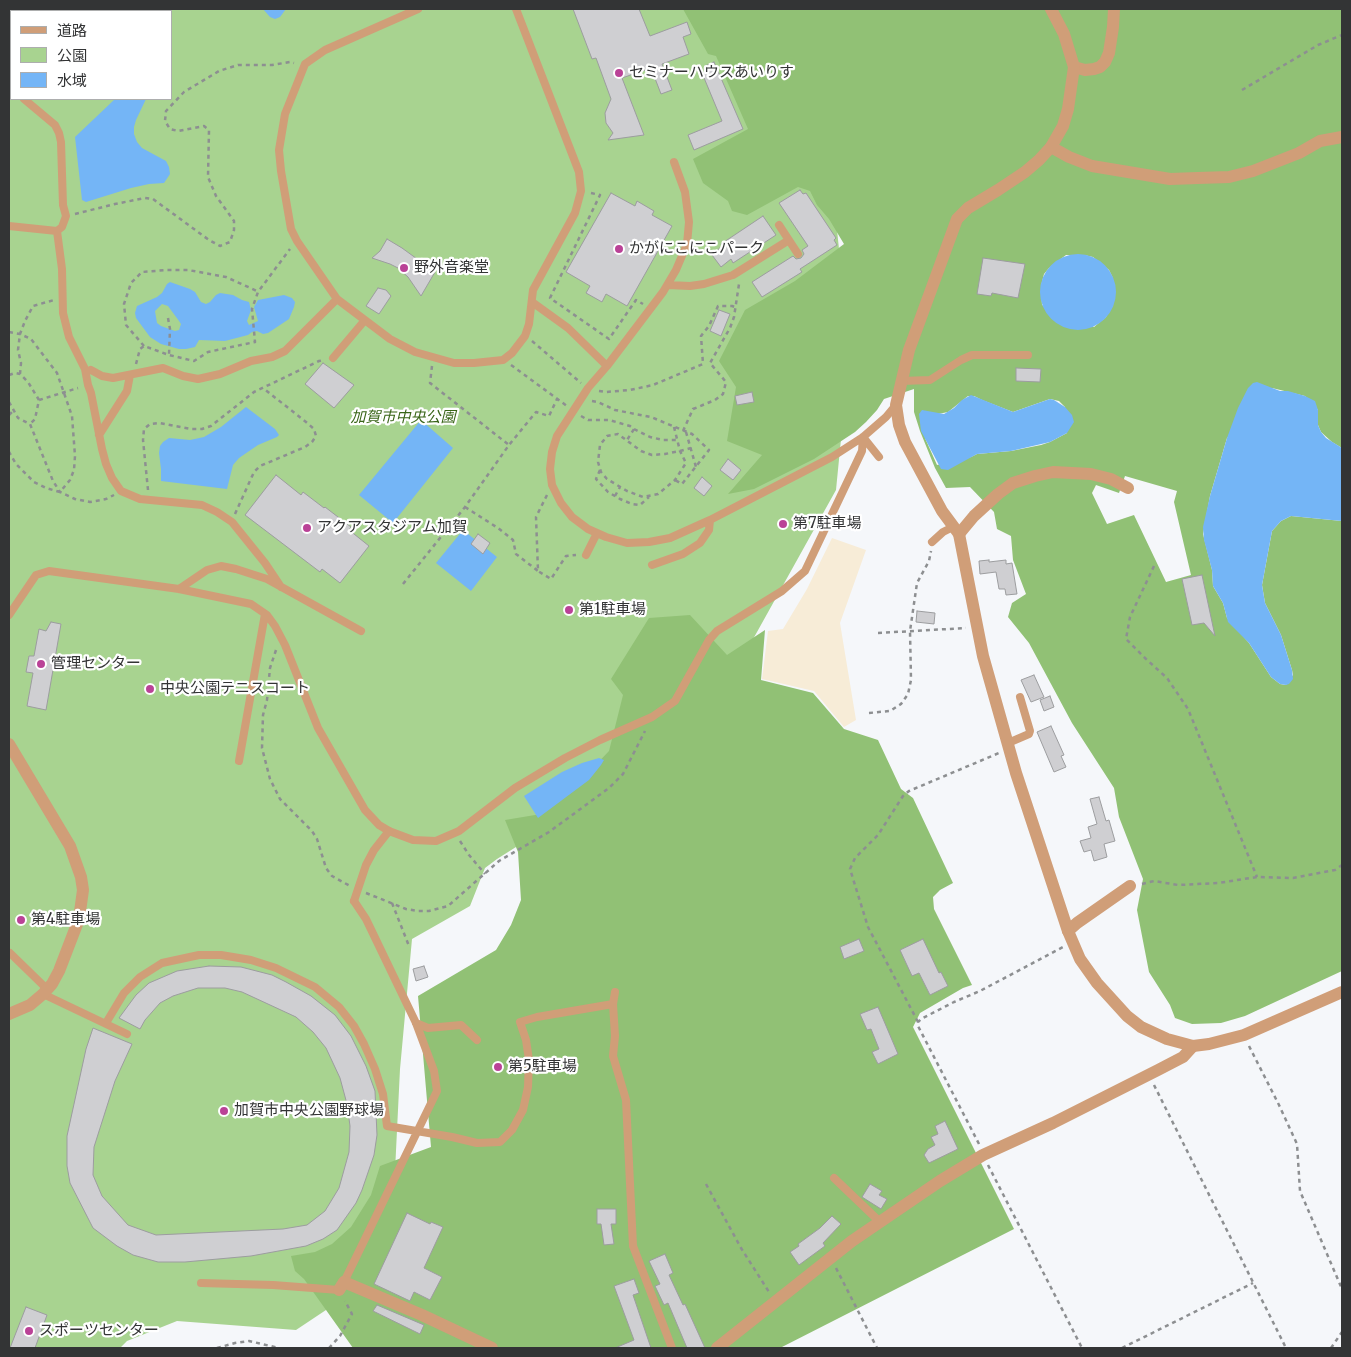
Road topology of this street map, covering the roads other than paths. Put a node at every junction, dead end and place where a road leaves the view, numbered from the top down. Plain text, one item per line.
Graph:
1 (418, 9) edge
2 (516, 9) edge
3 (1051, 9) edge
4 (1114, 9) edge
5 (1074, 67) junction
6 (25, 100) edge
7 (1342, 138) edge
8 (1052, 147) junction
9 (674, 162) dead end
10 (779, 225) dead end
11 (9, 226) edge
12 (57, 231) junction
13 (789, 240) junction
14 (798, 254) dead end
15 (668, 285) junction
16 (337, 299) junction
17 (532, 302) junction
18 (365, 320) junction
19 (1028, 356) dead end
20 (333, 358) road end
21 (607, 366) junction
22 (91, 370) dead end
23 (131, 375) junction
24 (901, 381) junction
25 (896, 405) junction
26 (99, 435) junction
27 (863, 437) junction
28 (879, 456) dead end
29 (1128, 488) dead end
30 (710, 520) junction
31 (956, 530) junction
32 (597, 533) junction
33 (932, 542) road end
34 (586, 555) road end
35 (652, 565) dead end
36 (282, 587) junction
37 (179, 589) junction
38 (266, 614) junction
39 (9, 615) edge
40 (361, 631) dead end
41 (1020, 697) dead end
42 (9, 744) edge
43 (1008, 746) junction
44 (239, 761) dead end
45 (390, 831) junction
46 (1130, 886) road end
47 (1070, 936) junction
48 (10, 954) dead end
49 (45, 992) junction
50 (615, 992) dead end
51 (1342, 992) edge
52 (613, 1004) junction
53 (9, 1014) edge
54 (106, 1023) junction
55 (416, 1023) junction
56 (127, 1034) dead end
57 (477, 1040) dead end
58 (1194, 1046) junction
59 (418, 1131) junction
60 (834, 1178) dead end
61 (880, 1222) junction
62 (201, 1283) dead end
63 (342, 1286) junction
64 (492, 1348) edge
65 (672, 1348) edge
66 (717, 1348) edge

1 - 16 lane
2 - 17 lane
3 - 5 street
4 - 5 street
5 - 8 street
6 - 12 lane
7 - 8 street
8 - 24 street
9 - 15 lane
10 - 13 lane
11 - 12 lane
12 - 26 lane
13 - 14 lane
13 - 15 lane
15 - 21 lane
16 - 18 lane
16 - 23 lane
17 - 18 lane
17 - 21 lane
18 - 20 lane
19 - 24 lane
21 - 32 lane
22 - 23 lane
23 - 26 lane
24 - 25 street
25 - 27 lane
25 - 31 street
26 - 36 lane
27 - 28 lane
27 - 30 lane
27 - 45 lane
29 - 31 street
30 - 32 lane
30 - 35 lane
31 - 33 lane
31 - 43 street
32 - 34 lane
36 - 37 lane
36 - 40 lane
37 - 38 lane
37 - 39 lane
38 - 44 lane
38 - 45 lane
41 - 43 lane
42 - 49 street
43 - 47 street
45 - 55 lane, bridge
46 - 47 street
47 - 58 street
48 - 49 lane
49 - 53 street
49 - 54 lane
50 - 52 lane
51 - 58 street
52 - 59 lane
52 - 65 lane
54 - 56 lane
54 - 59 lane
55 - 57 lane
55 - 59 lane
58 - 61 street
59 - 63 lane
60 - 61 lane
61 - 66 street
62 - 63 lane
63 - 64 street

